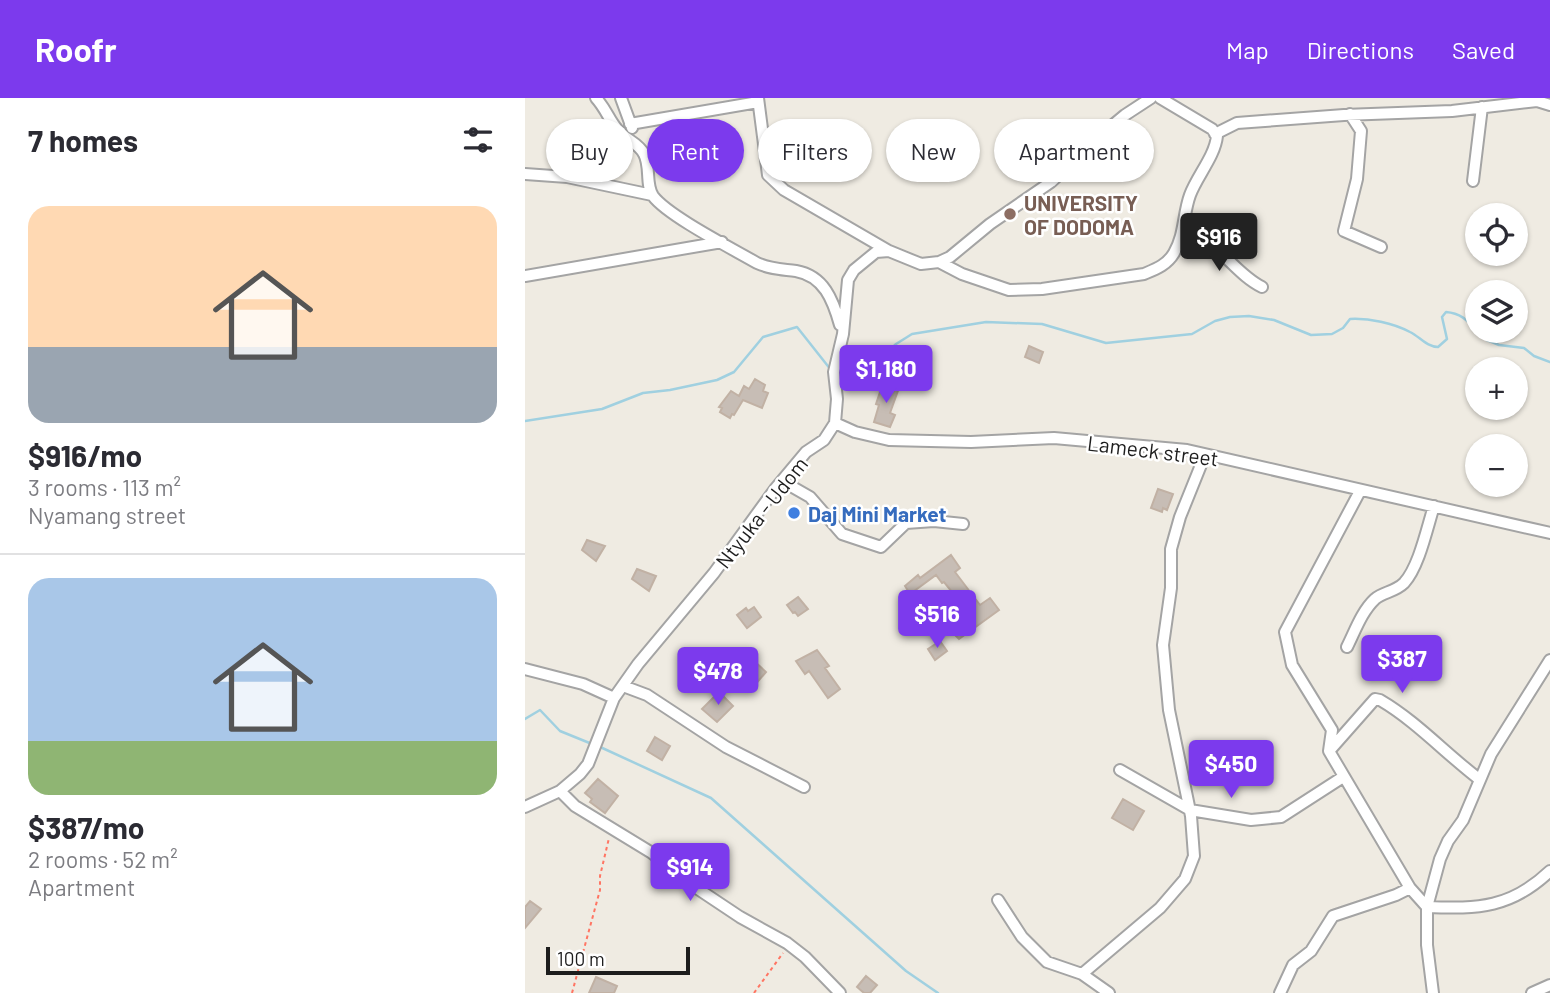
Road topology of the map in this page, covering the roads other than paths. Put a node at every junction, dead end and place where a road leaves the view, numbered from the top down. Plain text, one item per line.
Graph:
1 (596, 98) edge
2 (621, 98) edge
3 (1151, 98) edge
4 (1160, 98) edge
5 (758, 100) edge
6 (1550, 105) edge
7 (1482, 107) junction
8 (1350, 114) junction
9 (629, 119) edge
10 (633, 124) edge
11 (633, 130) edge
12 (1215, 134) junction
13 (638, 145) junction
14 (525, 174) edge
15 (1473, 181) dead end
16 (652, 195) junction
17 (1183, 233) junction
18 (722, 242) junction
19 (1381, 247) dead end
20 (889, 251) junction
21 (939, 262) junction
22 (525, 276) edge
23 (1262, 287) dead end
24 (843, 334) junction
25 (835, 423) junction
26 (1205, 455) junction
27 (782, 481) junction
28 (1360, 491) junction
29 (1434, 506) junction
30 (963, 524) dead end
31 (1550, 533) edge
32 (1347, 646) dead end
33 (1550, 660) edge
34 (525, 669) edge
35 (623, 686) junction
36 (614, 698) junction
37 (1329, 751) junction
38 (1121, 770) dead end
39 (1343, 777) junction
40 (1479, 779) junction
41 (804, 787) dead end
42 (560, 791) junction
43 (525, 807) edge
44 (1190, 810) junction
45 (1550, 870) edge
46 (1410, 888) junction
47 (998, 900) dead end
48 (1427, 907) junction
49 (1082, 974) junction
50 (1550, 985) edge
51 (839, 993) edge
52 (1109, 993) edge
53 (1280, 993) edge
54 (1433, 993) edge
55 (1532, 993) edge

1 - 13 street
2 - 9 street
3 - 21 street
4 - 12 street
5 - 10 street
5 - 20 street
6 - 7 street
7 - 8 street
7 - 15 street
8 - 12 street
8 - 19 street
11 - 13 street
12 - 17 street
13 - 16 street
14 - 16 street
16 - 18 street
17 - 21 street
17 - 23 street
18 - 22 street
18 - 24 street
20 - 21 street
20 - 24 street
24 - 25 street
25 - 26 street, Lameck street
25 - 27 street, Ntyuka - Udom
26 - 28 street, Lameck street
26 - 44 street
27 - 30 street
27 - 35 street, Ntyuka - Udom
28 - 29 street, Lameck street
28 - 37 street
29 - 31 street, Lameck street
29 - 32 street
33 - 40 street
34 - 36 street
35 - 36 street, Ntyuka - Udom
35 - 41 street
36 - 42 street, Ntyuka - Udom
37 - 39 street
37 - 40 street
38 - 44 street
39 - 44 street
39 - 46 street
40 - 48 street
42 - 43 street, Ntyuka - Udom
42 - 51 street
44 - 49 street
45 - 48 street
46 - 48 street
46 - 53 street
47 - 49 street
48 - 54 street
49 - 52 street
50 - 55 street

